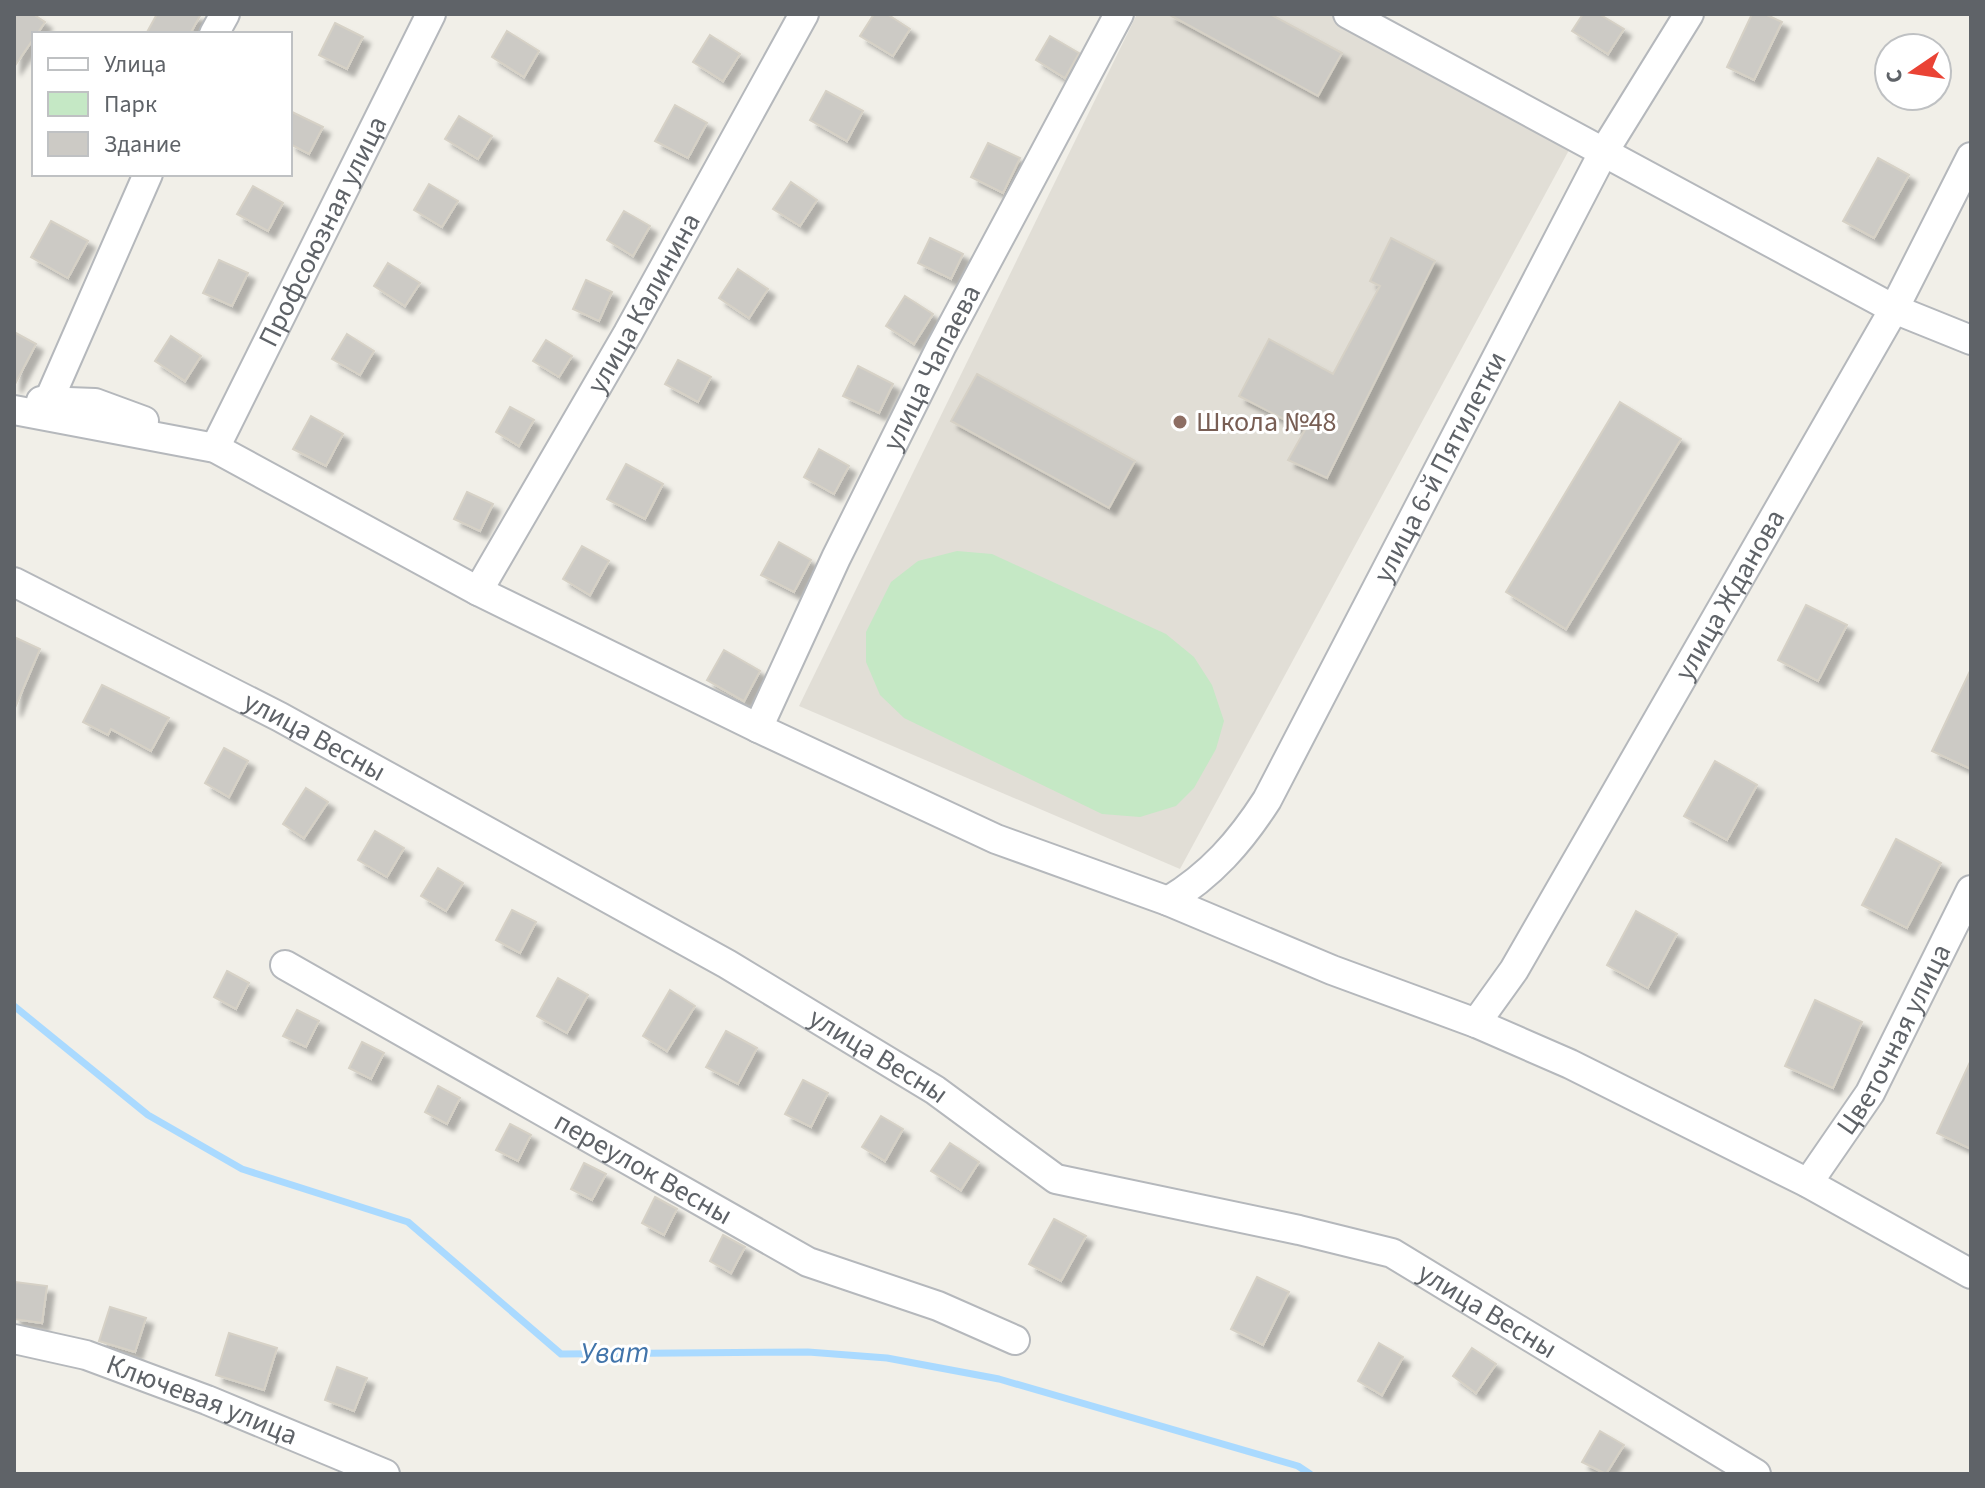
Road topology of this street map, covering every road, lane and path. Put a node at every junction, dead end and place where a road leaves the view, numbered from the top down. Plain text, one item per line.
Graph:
1 (225, 14) edge
2 (431, 14) edge
3 (804, 14) edge
4 (1119, 14) edge
5 (1348, 14) edge
6 (1689, 14) edge
7 (1378, 21) edge
8 (215, 32) edge
9 (1603, 153) junction
10 (1971, 157) edge
11 (147, 176) edge
12 (1894, 309) junction
13 (1971, 340) edge
14 (14, 394) edge
15 (48, 402) junction
16 (14, 410) edge
17 (215, 448) junction
18 (14, 582) edge
19 (478, 591) junction
20 (758, 728) junction
21 (1971, 890) edge
22 (1168, 901) junction
23 (285, 965) dead end
24 (1476, 1023) junction
25 (1808, 1183) junction
26 (1971, 1274) edge
27 (14, 1339) edge
28 (1015, 1340) dead end
29 (385, 1474) edge
30 (1756, 1474) edge

1 - 8 street
2 - 17 street, Профсоюзная улица
3 - 19 street, улица Калинина
4 - 20 street, улица Чапаева
5 - 7 street
6 - 9 street, улица 6-й Пятилетки
7 - 9 street
9 - 12 street
9 - 22 street, улица 6-й Пятилетки
10 - 12 street, улица Жданова
11 - 15 street
12 - 13 street
12 - 24 street, улица Жданова
14 - 15 street
15 - 17 street
16 - 17 street
17 - 19 street
18 - 30 street, улица Весны
19 - 20 street
20 - 22 street
21 - 25 street, Цветочная улица
22 - 24 street
23 - 28 street, переулок Весны
24 - 25 street
25 - 26 street
27 - 29 street, Ключевая улица

